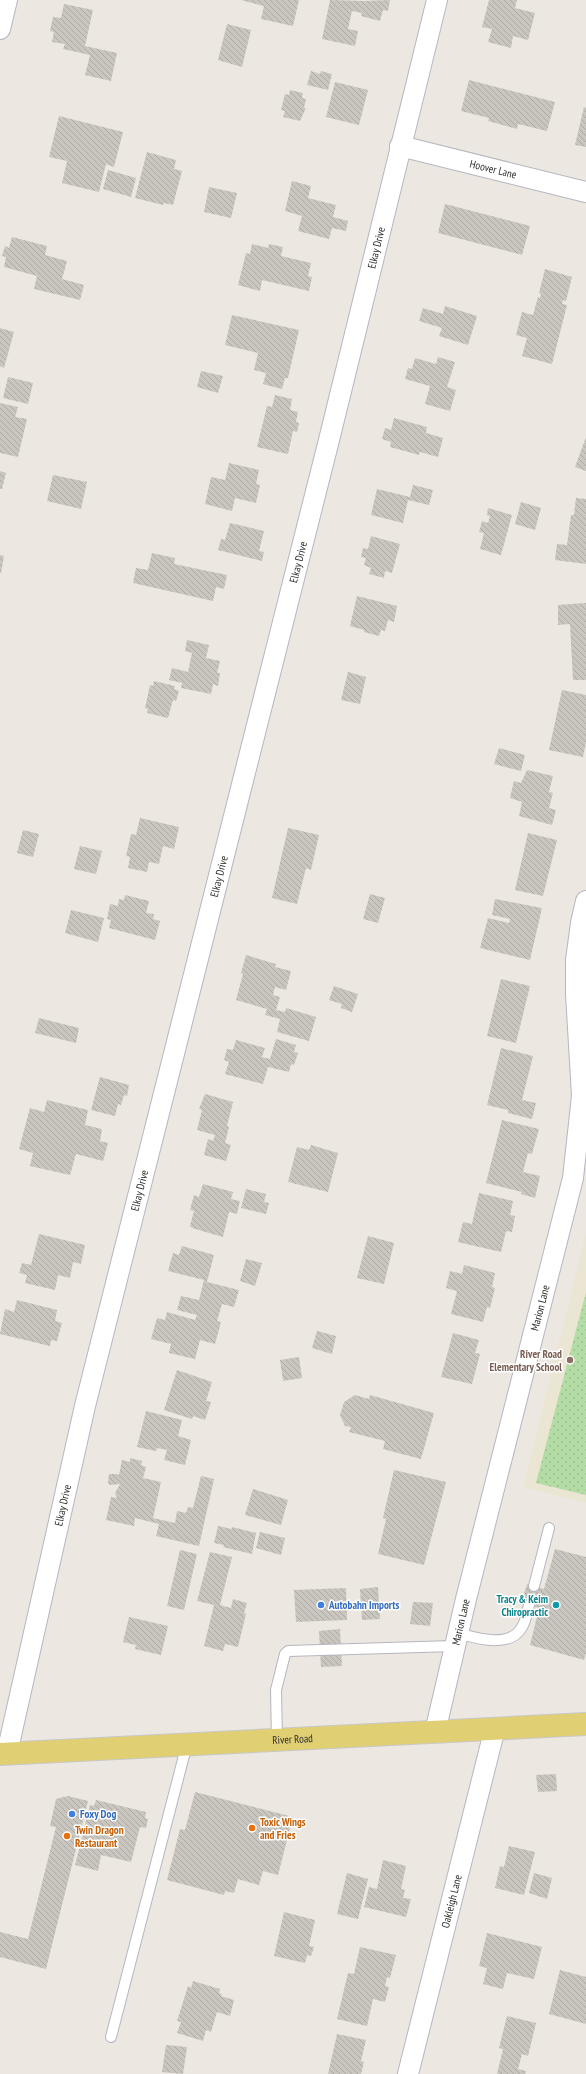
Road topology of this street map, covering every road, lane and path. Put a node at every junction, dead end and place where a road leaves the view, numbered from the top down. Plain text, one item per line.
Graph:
1 (7, 0) edge
2 (437, 0) edge
3 (0, 29) edge
4 (400, 146) junction
5 (586, 192) edge
6 (586, 901) edge
7 (584, 1092) edge
8 (549, 1528) dead end
9 (534, 1586) dead end
10 (529, 1605) dead end
11 (456, 1640) junction
12 (586, 1724) edge
13 (495, 1728) junction
14 (435, 1732) junction
15 (277, 1740) junction
16 (188, 1744) junction
17 (4, 1753) edge
18 (111, 2037) dead end
19 (408, 2074) edge

1 - 3 street
2 - 4 street, Elkay Drive
4 - 5 street, Hoover Lane
4 - 17 street, Elkay Drive
6 - 7 street, Marion Lane
7 - 11 street, Marion Lane
8 - 9 lane
10 - 11 lane
11 - 14 street, Marion Lane
11 - 15 lane
12 - 13 main road, River Road
13 - 14 main road, River Road
13 - 19 street, Oakleigh Lane
14 - 15 main road, River Road
15 - 16 main road, River Road
16 - 17 main road, River Road
16 - 18 lane

